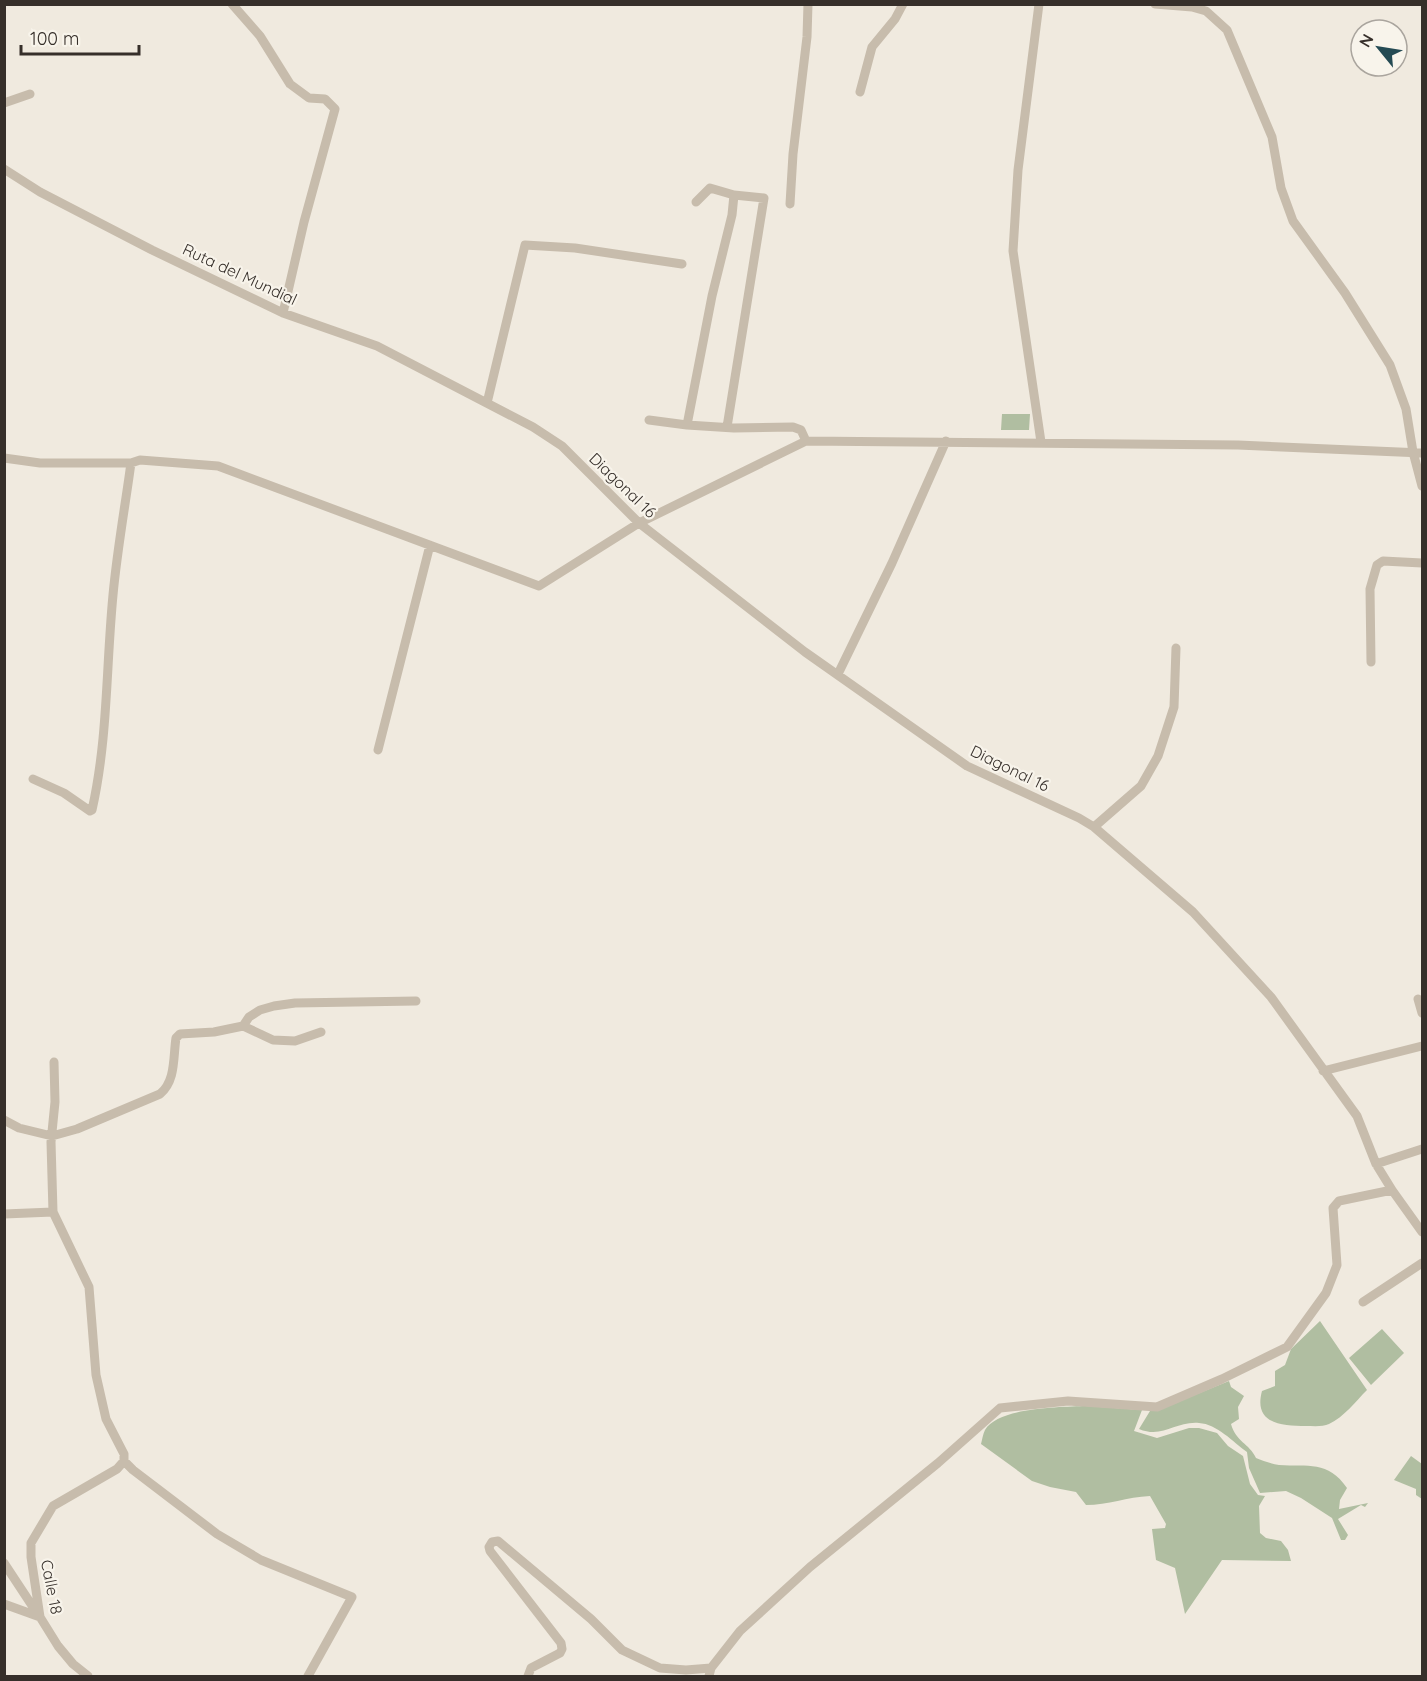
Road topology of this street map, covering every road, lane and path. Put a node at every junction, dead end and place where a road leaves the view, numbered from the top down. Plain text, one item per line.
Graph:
1 (232, 4) edge
2 (808, 4) edge
3 (903, 4) edge
4 (1039, 4) edge
5 (1155, 4) edge
6 (1192, 6) edge
7 (860, 92) dead end
8 (30, 94) dead end
9 (4, 103) edge
10 (4, 170) edge
11 (734, 195) junction
12 (696, 202) dead end
13 (790, 204) dead end
14 (682, 264) dead end
15 (283, 313) junction
16 (468, 393) joint
17 (487, 403) junction
18 (649, 420) dead end
19 (687, 425) junction
20 (728, 427) junction
21 (806, 441) junction
22 (946, 441) junction
23 (1041, 442) junction
24 (1418, 452) edge
25 (4, 458) edge
26 (131, 463) junction
27 (1422, 486) edge
28 (639, 523) junction
29 (430, 545) junction
30 (1422, 563) edge
31 (1176, 648) dead end
32 (1371, 662) dead end
33 (838, 674) junction
34 (378, 750) dead end
35 (33, 779) dead end
36 (1094, 827) junction
37 (1418, 999) dead end
38 (416, 1001) dead end
39 (1422, 1013) edge
40 (243, 1026) junction
41 (321, 1032) dead end
42 (1422, 1046) edge
43 (54, 1062) dead end
44 (1323, 1071) junction
45 (4, 1120) edge
46 (52, 1136) junction
47 (1422, 1149) edge
48 (1376, 1164) junction
49 (1392, 1190) junction
50 (53, 1212) junction
51 (4, 1214) edge
52 (1422, 1232) edge
53 (1422, 1263) edge
54 (1363, 1302) dead end
55 (123, 1461) junction
56 (4, 1563) edge
57 (4, 1604) edge
58 (40, 1617) junction
59 (710, 1672) edge
60 (88, 1677) edge
61 (309, 1677) edge
62 (528, 1677) edge

1 - 15 street
2 - 13 street
3 - 7 street
4 - 23 street
5 - 6 street
6 - 24 street
8 - 9 street
10 - 15 street, Ruta del Mundial
11 - 12 street
11 - 19 street
11 - 20 street
14 - 17 street
15 - 16 street, Ruta del Mundial
16 - 17 street, Diagonal 16
17 - 28 street, Diagonal 16
18 - 19 street
19 - 20 street
20 - 21 street
21 - 22 street
21 - 28 street
22 - 23 street
22 - 33 street
23 - 24 street
24 - 27 street
25 - 26 street
26 - 29 street
26 - 35 street
28 - 29 street
28 - 33 street, Diagonal 16
29 - 34 street
30 - 32 street
31 - 36 street
33 - 36 street, Diagonal 16
36 - 44 street, Diagonal 16
37 - 39 street
38 - 40 street
40 - 41 street
40 - 46 street
42 - 44 street
43 - 46 street
44 - 48 street, Diagonal 16
45 - 46 street
46 - 50 street
47 - 48 street
48 - 49 street, Diagonal 16
49 - 52 street, Diagonal 16
49 - 59 street
50 - 51 street
50 - 55 street
53 - 54 street
55 - 58 street, Calle 18
55 - 61 street
56 - 58 street
57 - 58 street
58 - 60 street, Calle 18
59 - 62 street

